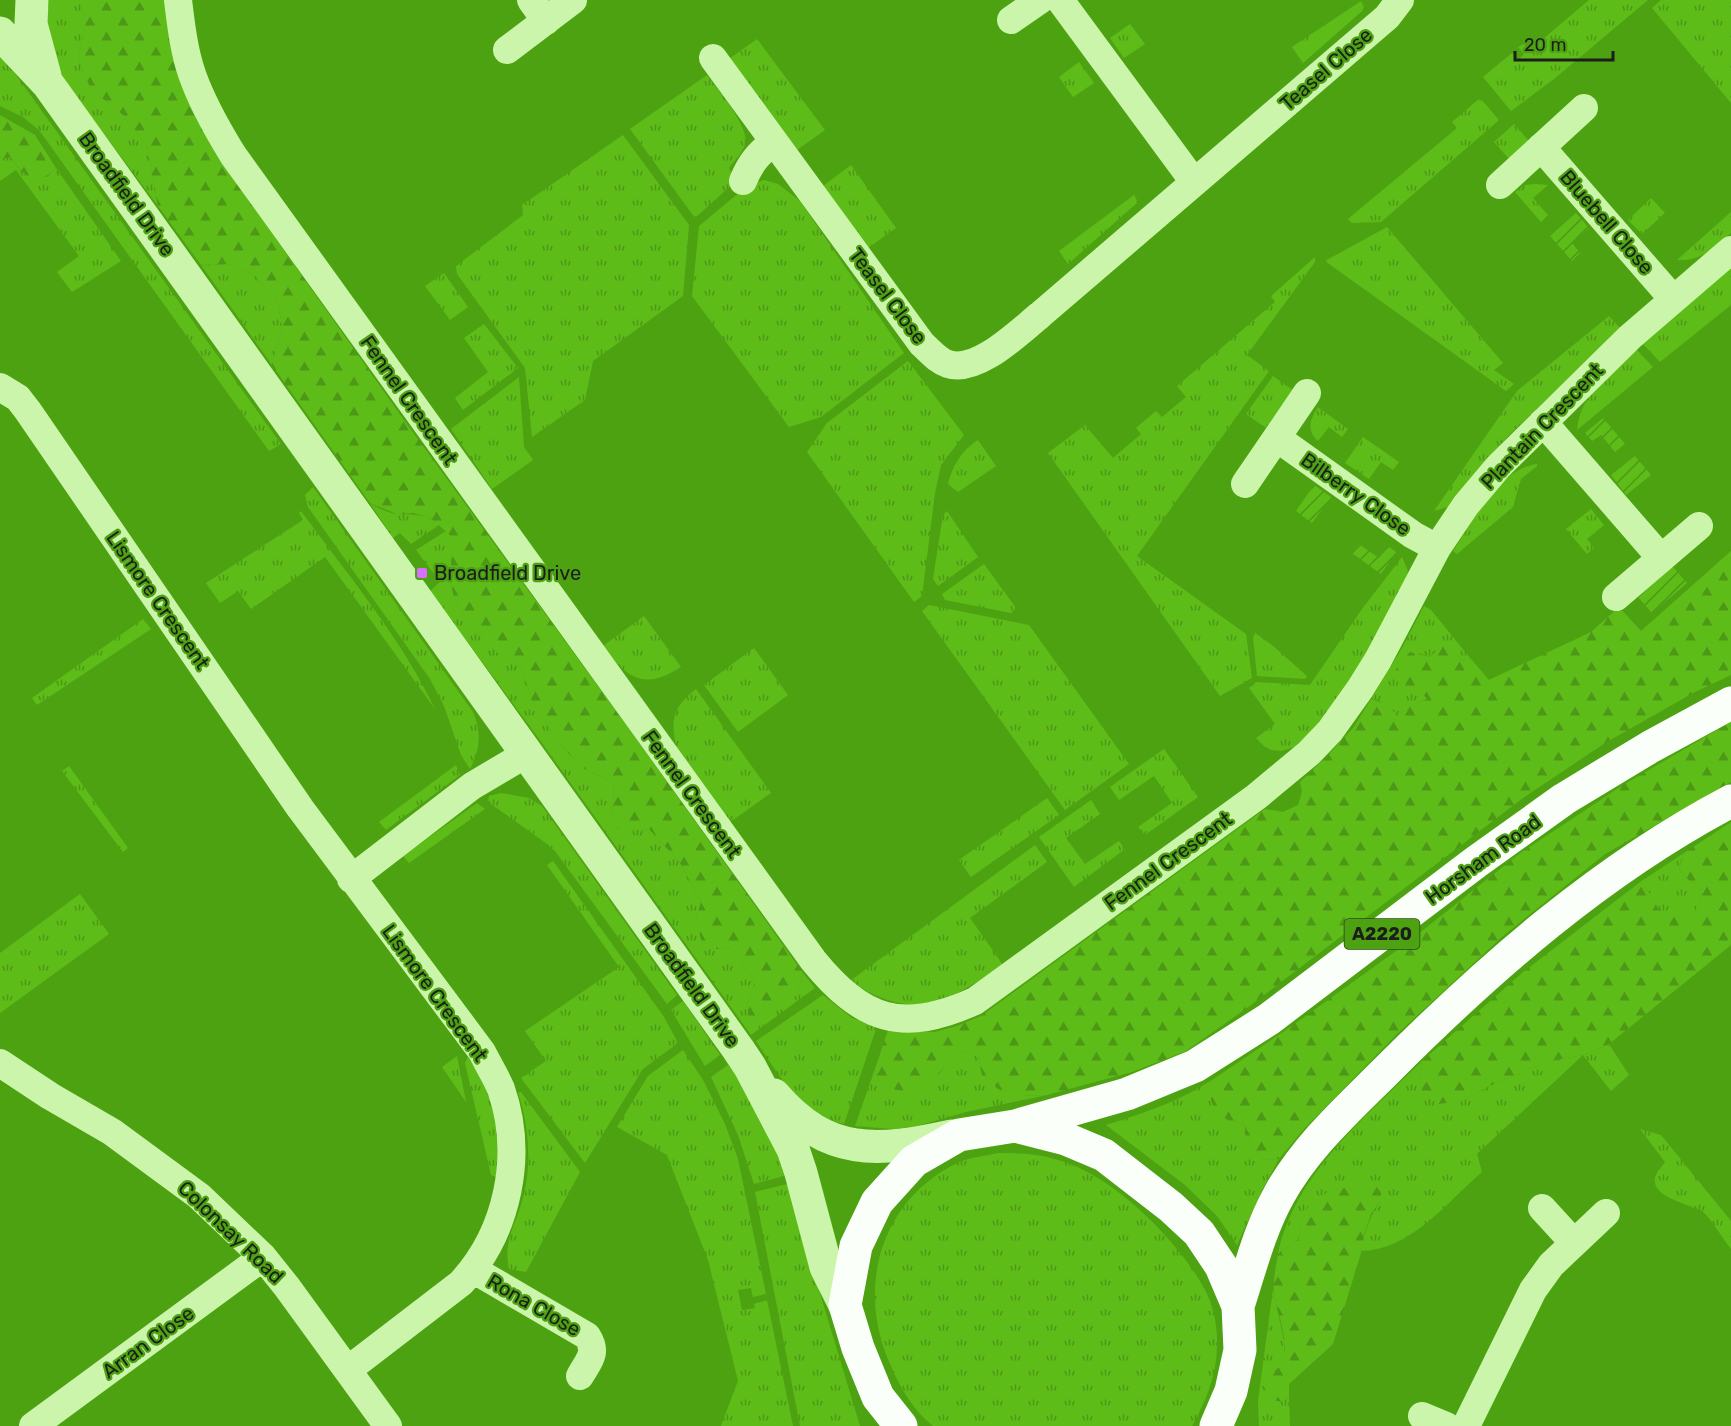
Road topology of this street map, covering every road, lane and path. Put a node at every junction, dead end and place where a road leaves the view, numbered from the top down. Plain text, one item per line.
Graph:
1 (32, 0) edge
2 (178, 0) edge
3 (573, 0) edge
4 (1040, 0) edge
5 (1060, 0) edge
6 (1400, 0) edge
7 (538, 10) edge
8 (1011, 20) dead end
9 (0, 33) edge
10 (507, 51) dead end
11 (713, 58) dead end
12 (48, 84) junction
13 (1584, 108) dead end
14 (774, 142) junction
15 (1542, 147) junction
16 (743, 181) dead end
17 (1194, 182) junction
18 (1500, 184) dead end
19 (1731, 250) edge
20 (1673, 299) junction
21 (0, 387) edge
22 (1307, 393) dead end
23 (1543, 422) junction
24 (1277, 438) junction
25 (1245, 484) dead end
26 (1699, 526) dead end
27 (1437, 548) junction
28 (1661, 558) junction
29 (1616, 597) dead end
30 (1392, 633) joint
31 (1731, 703) edge
32 (526, 754) junction
33 (1731, 801) edge
34 (351, 879) junction
35 (0, 1064) edge
36 (750, 1067) junction
37 (1015, 1126) junction
38 (959, 1135) junction
39 (1542, 1208) dead end
40 (1606, 1213) dead end
41 (1574, 1243) junction
42 (263, 1257) junction
43 (474, 1270) junction
44 (845, 1305) junction
45 (1238, 1306) junction
46 (349, 1370) junction
47 (580, 1376) dead end
48 (1231, 1391) junction
49 (880, 1411) edge
50 (33, 1426) edge
51 (388, 1426) edge
52 (902, 1426) edge
53 (1216, 1426) edge
54 (1234, 1426) edge
55 (1466, 1426) edge

1 - 12 street, Broadfield Drive
2 - 30 street, Fennel Crescent
3 - 7 street
4 - 8 street
5 - 17 street
6 - 17 street, Teasel Close
7 - 10 street
9 - 12 street, Broadfield Drive
11 - 14 street, Teasel Close
12 - 32 street, Broadfield Drive
13 - 15 street
14 - 16 street
14 - 17 street, Teasel Close
15 - 18 street
15 - 20 street, Bluebell Close
19 - 20 street, Plantain Crescent
20 - 23 street, Plantain Crescent
21 - 34 street, Lismore Crescent
22 - 24 street
23 - 27 street, Plantain Crescent
23 - 28 street
24 - 25 street
24 - 27 street, Bilberry Close
26 - 28 street
27 - 30 street, Plantain Crescent
28 - 29 street
31 - 37 main road, Horsham Road / A2220
32 - 34 street
32 - 36 street, Broadfield Drive
33 - 45 main road
34 - 43 street, Lismore Crescent
35 - 42 street, Colonsay Road
36 - 38 street, Broadfield Drive
36 - 44 street, Broadfield Drive
37 - 38 main road, Horsham Road
37 - 45 main road
38 - 44 main road
39 - 41 street
40 - 41 street
41 - 55 street
42 - 46 street, Colonsay Road
42 - 50 street, Arran Close
43 - 46 street, Lismore Crescent
43 - 47 street, Rona Close
44 - 49 main road
45 - 48 main road
46 - 51 street, Colonsay Road
48 - 53 main road
48 - 54 street
49 - 52 main road

